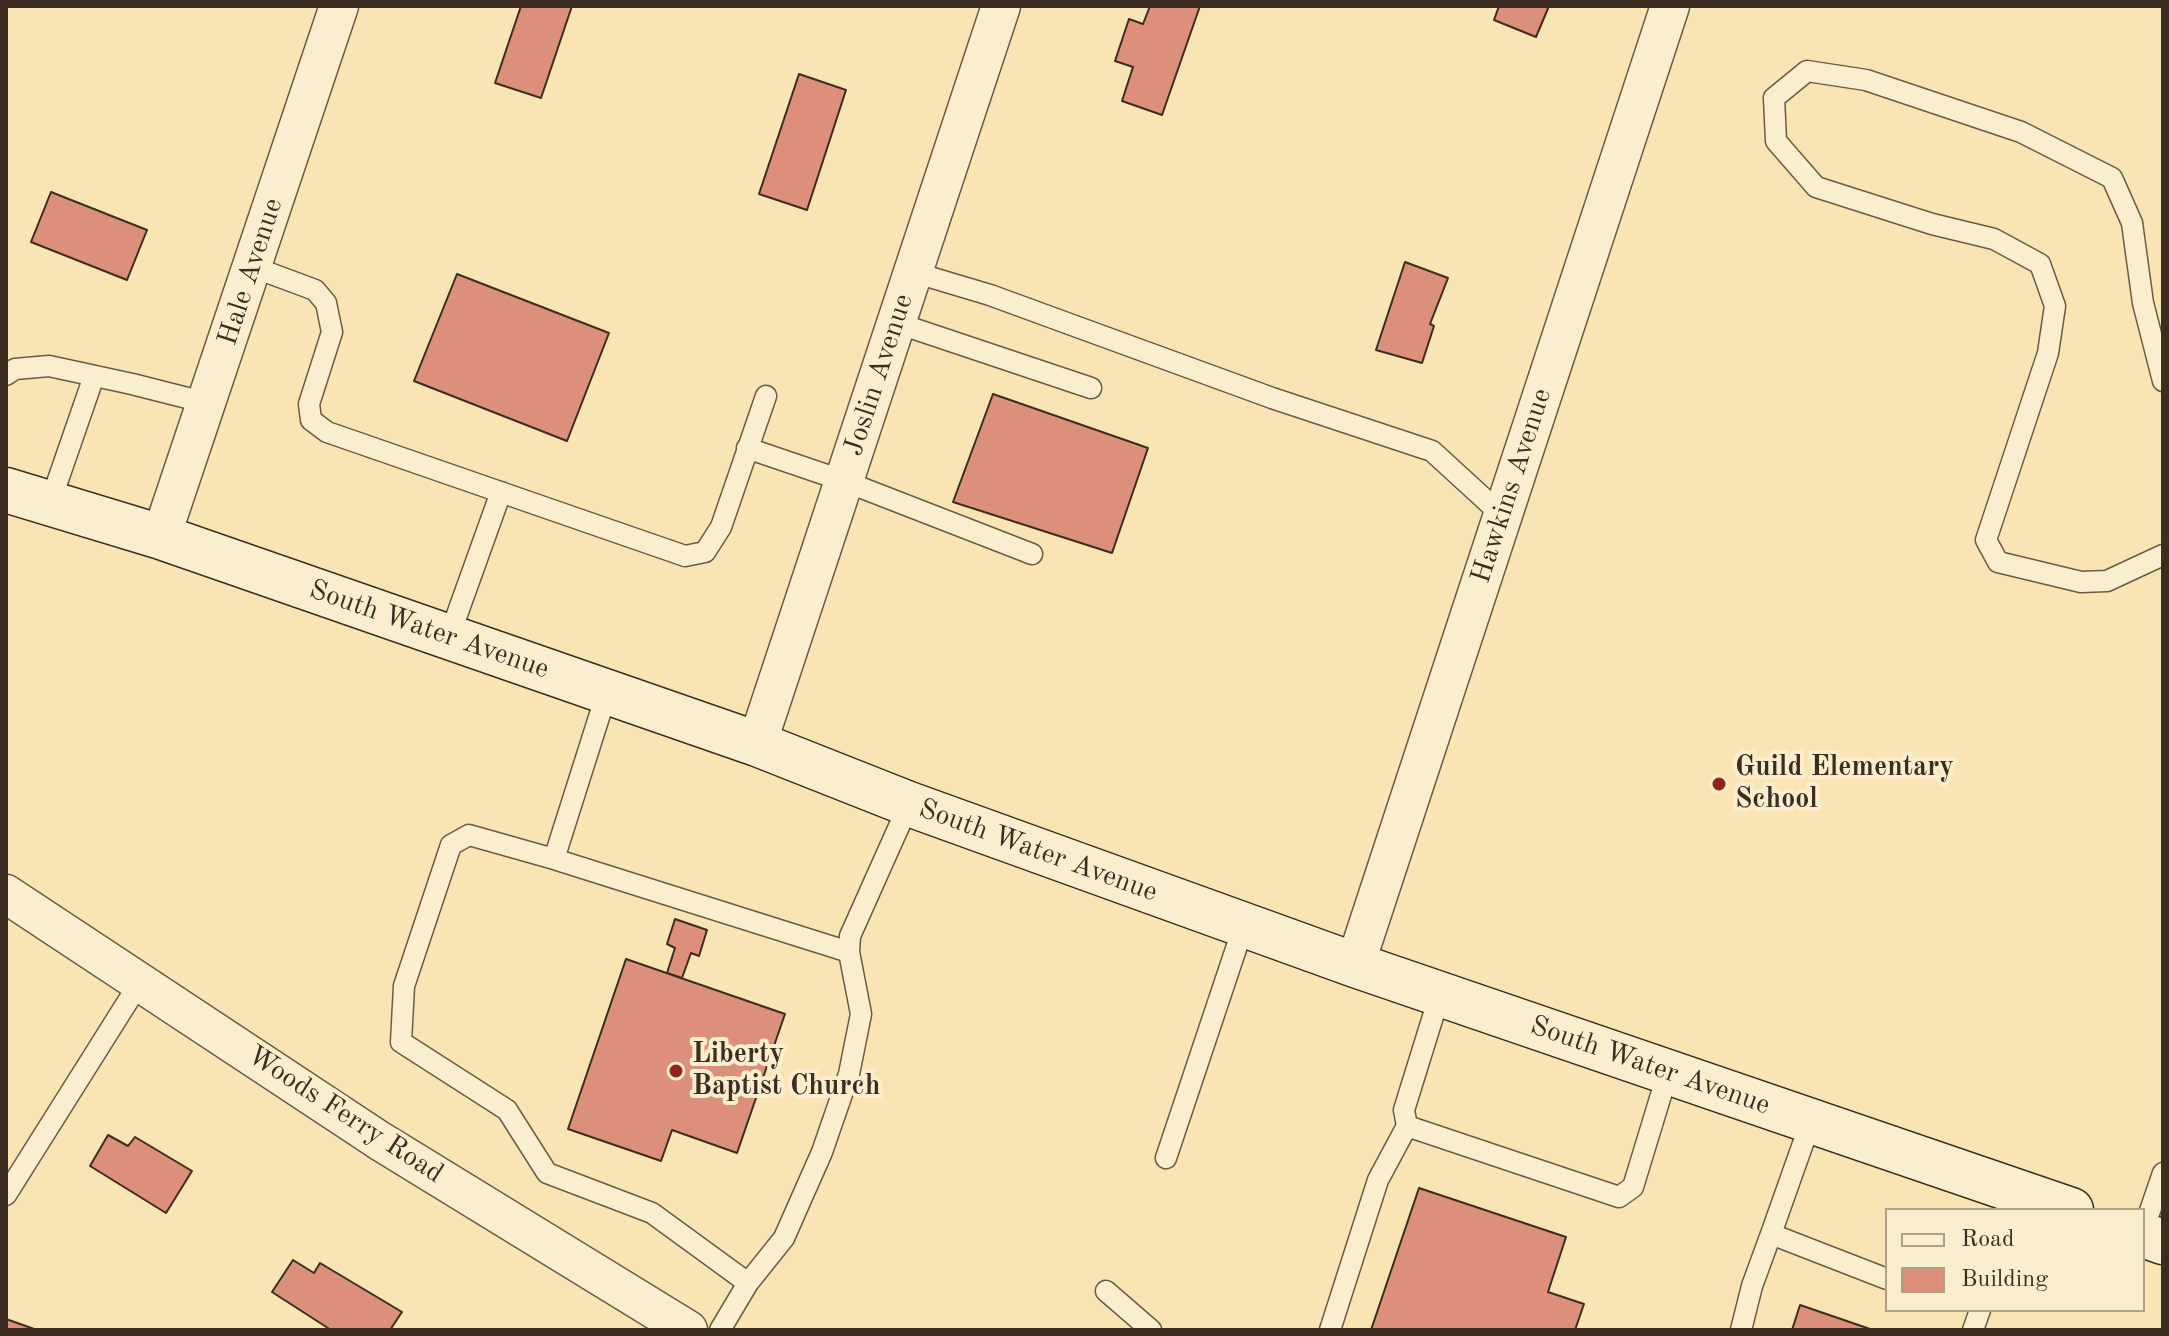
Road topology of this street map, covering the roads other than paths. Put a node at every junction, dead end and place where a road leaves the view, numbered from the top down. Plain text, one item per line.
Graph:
1 (339, 6) edge
2 (1001, 6) edge
3 (1670, 6) edge
4 (253, 267) junction
5 (913, 272) junction
6 (897, 323) junction
7 (6, 375) edge
8 (94, 376) junction
9 (2163, 381) edge
10 (1091, 388) dead end
11 (766, 396) dead end
12 (207, 403) junction
13 (747, 448) junction
14 (844, 481) junction
15 (6, 490) edge
16 (501, 492) junction
17 (50, 503) junction
18 (1503, 516) junction
19 (161, 537) junction
20 (1032, 554) dead end
21 (2163, 555) edge
22 (449, 637) junction
23 (607, 692) junction
24 (757, 744) junction
25 (909, 804) junction
26 (554, 859) junction
27 (6, 894) edge
28 (1244, 925) junction
29 (849, 952) junction
30 (1355, 965) junction
31 (140, 982) junction
32 (1440, 994) junction
33 (1668, 1072) junction
34 (1811, 1121) junction
35 (1407, 1126) junction
36 (1166, 1158) dead end
37 (2163, 1173) edge
38 (6, 1195) edge
39 (2017, 1201) edge
40 (2059, 1208) edge
41 (2145, 1227) edge
42 (1771, 1234) junction
43 (1885, 1278) edge
44 (748, 1283) junction
45 (1106, 1291) dead end
46 (688, 1330) edge
47 (720, 1330) edge
48 (1151, 1330) edge
49 (1330, 1330) edge
50 (1741, 1330) edge

1 - 4 street, Hale Avenue
2 - 5 street, Joslin Avenue
3 - 18 street, Hawkins Avenue
4 - 12 street, Hale Avenue
4 - 16 lane
5 - 6 street, Joslin Avenue
5 - 18 lane
6 - 10 lane
6 - 14 street, Joslin Avenue
7 - 8 lane
8 - 12 lane
8 - 17 lane
9 - 21 lane
11 - 13 lane
12 - 19 street, Hale Avenue
13 - 14 lane
13 - 16 lane
14 - 20 lane
14 - 24 street, Joslin Avenue
15 - 17 main road, South Water Avenue
16 - 22 lane
17 - 19 main road, South Water Avenue
18 - 30 street, Hawkins Avenue
19 - 22 main road, South Water Avenue
22 - 23 main road, South Water Avenue
23 - 24 main road, South Water Avenue
23 - 26 lane
24 - 25 main road, South Water Avenue
25 - 28 main road, South Water Avenue
25 - 29 lane
26 - 29 lane
26 - 44 lane
27 - 31 street, Woods Ferry Road
28 - 30 main road, South Water Avenue
28 - 36 lane
29 - 44 lane
30 - 32 main road, South Water Avenue
31 - 38 lane
31 - 46 street, Woods Ferry Road
32 - 33 main road, South Water Avenue
32 - 35 lane
33 - 34 main road, South Water Avenue
33 - 35 lane
34 - 39 main road, South Water Avenue
34 - 42 lane
35 - 49 lane
37 - 41 lane
39 - 40 main road, South Water Avenue
42 - 43 lane
42 - 50 lane
44 - 47 lane
45 - 48 lane

